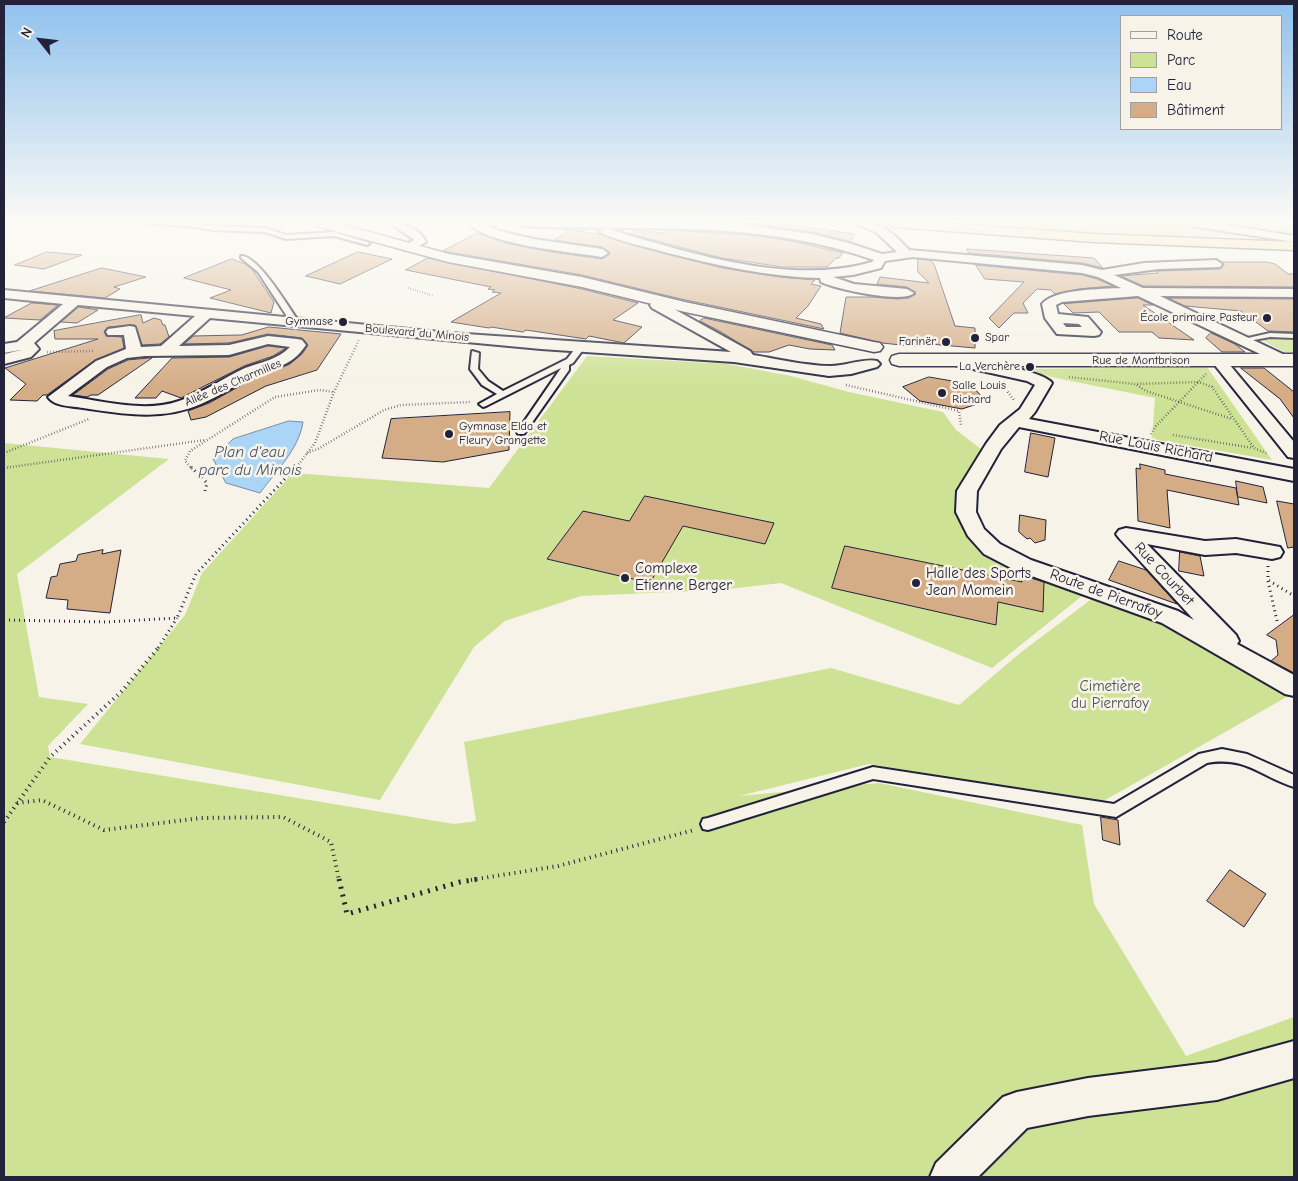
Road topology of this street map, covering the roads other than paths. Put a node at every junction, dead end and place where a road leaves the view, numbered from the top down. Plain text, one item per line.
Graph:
1 (265, 278) edge
2 (560, 278) edge
3 (824, 278) edge
4 (1110, 278) edge
5 (1137, 291) junction
6 (907, 293) dead end
7 (1294, 293) edge
8 (4, 294) edge
9 (76, 300) junction
10 (659, 300) junction
11 (207, 313) junction
12 (1052, 318) dead end
13 (295, 322) junction
14 (113, 332) dead end
15 (1294, 336) edge
16 (1243, 340) junction
17 (581, 347) junction
18 (4, 348) edge
19 (25, 348) junction
20 (165, 351) junction
21 (134, 352) junction
22 (475, 353) dead end
23 (862, 353) junction
24 (897, 356) junction
25 (746, 358) junction
26 (4, 359) edge
27 (951, 360) junction
28 (988, 360) junction
29 (1289, 360) edge
30 (565, 364) junction
31 (1222, 364) junction
32 (503, 394) junction
33 (483, 404) road end
34 (1016, 422) junction
35 (521, 432) dead end
36 (1294, 454) edge
37 (1294, 475) edge
38 (1272, 552) road end
39 (1242, 656) junction
40 (1294, 687) edge
41 (1294, 781) edge
42 (708, 824) road end
43 (1294, 1058) edge
44 (950, 1177) edge

1 - 13 lane
2 - 10 main road
3 - 6 street
4 - 5 street
5 - 7 street
5 - 12 street
5 - 16 street
8 - 9 street, Boulevard du Minois
9 - 11 street, Boulevard du Minois
9 - 19 street
10 - 23 main road
10 - 25 street
11 - 13 street, Boulevard du Minois
11 - 20 street
13 - 17 street, Boulevard du Minois
14 - 21 street
15 - 16 lane
16 - 29 street
17 - 25 street, Boulevard du Minois
17 - 30 lane
18 - 19 street
19 - 26 street
20 - 21 street, Allée des Charmilles
20 - 21 street, Allée des Charmilles
22 - 32 lane
23 - 24 main road
23 - 25 street, Boulevard du Minois
24 - 27 main road, Rue de Montbrison
24 - 28 main road, Rue de Montbrison
27 - 28 main road, Rue de Montbrison
27 - 34 street, Route de Pierrafoy
28 - 31 main road, Rue de Montbrison
29 - 31 main road, Rue de Montbrison
30 - 32 lane
30 - 35 lane
31 - 36 street
32 - 33 lane
34 - 37 street, Rue Louis Richard
34 - 39 street, Route de Pierrafoy
38 - 39 street, Rue Courbet
39 - 40 street, Route de Pierrafoy
41 - 42 lane
43 - 44 street

